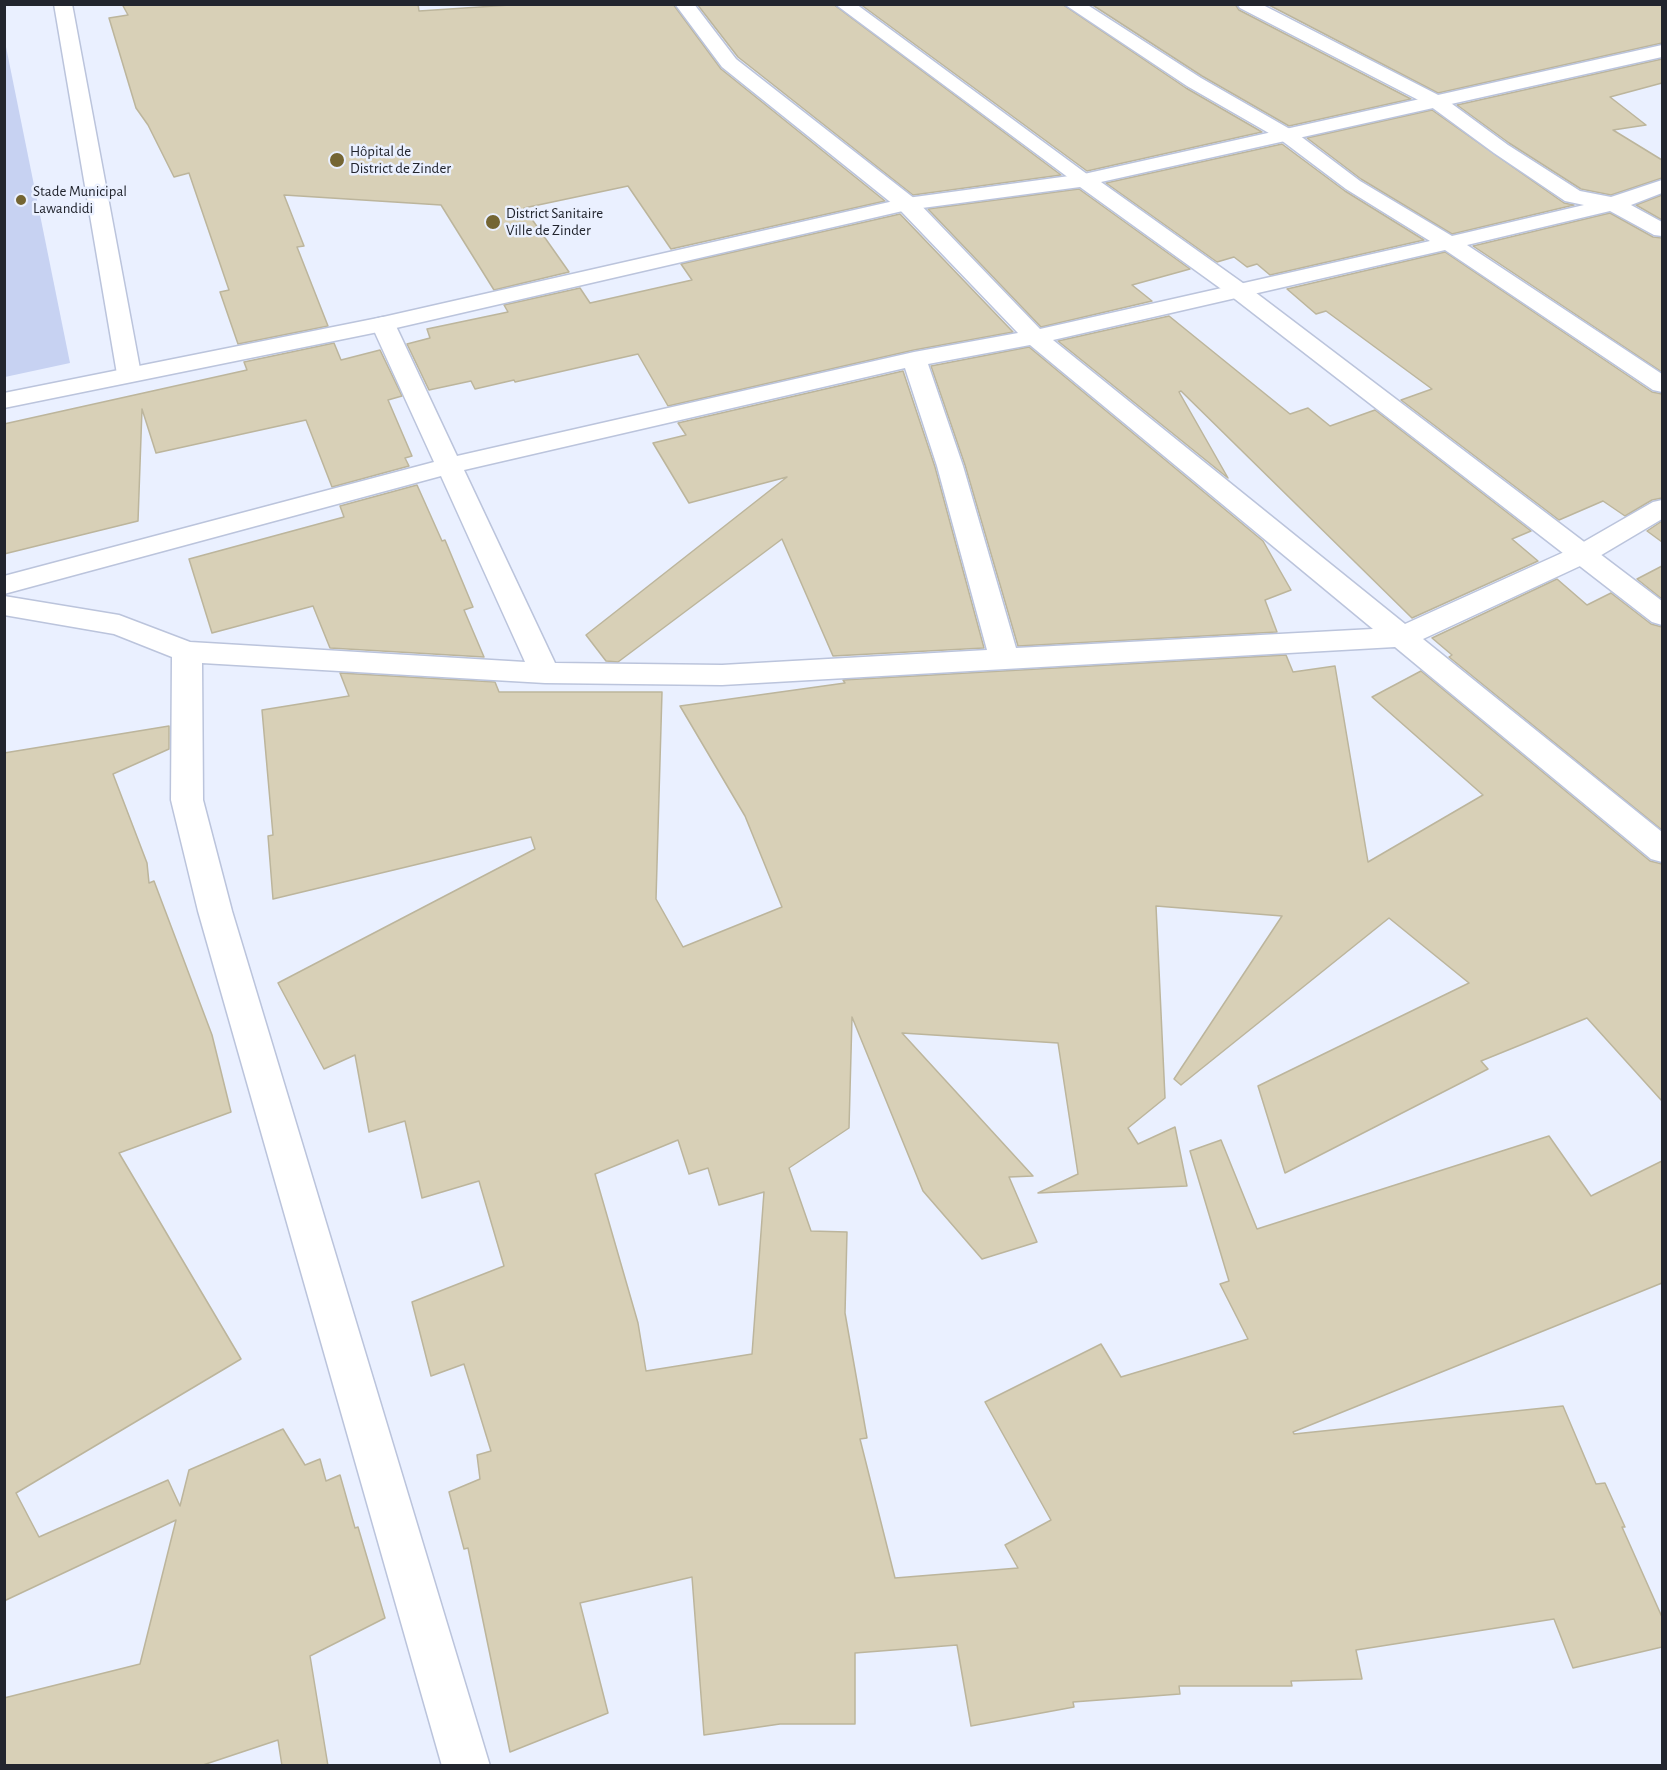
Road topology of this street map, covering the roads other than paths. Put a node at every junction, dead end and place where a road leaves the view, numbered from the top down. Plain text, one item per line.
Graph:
1 (63, 4) edge
2 (684, 4) edge
3 (844, 4) edge
4 (1073, 4) edge
5 (1246, 4) edge
6 (1662, 51) edge
7 (1437, 102) junction
8 (1288, 136) junction
9 (1084, 180) junction
10 (1662, 186) edge
11 (907, 204) junction
12 (1613, 204) junction
13 (1662, 230) edge
14 (1449, 243) junction
15 (1239, 291) junction
16 (383, 324) junction
17 (1035, 337) junction
18 (914, 359) junction
19 (129, 374) junction
20 (1662, 385) edge
21 (4, 402) edge
22 (448, 466) junction
23 (1662, 508) edge
24 (1583, 554) junction
25 (4, 585) edge
26 (4, 605) edge
27 (1662, 615) edge
28 (1402, 637) junction
29 (187, 652) junction
30 (1004, 659) junction
31 (545, 673) junction
32 (1662, 850) edge
33 (466, 1766) edge

1 - 19 street
2 - 11 street
3 - 9 street
4 - 8 street
5 - 7 street
6 - 7 street
7 - 8 street
7 - 12 street
8 - 9 street
8 - 14 street
9 - 11 street
9 - 15 street
10 - 12 street
11 - 16 street
11 - 17 street
12 - 13 street
12 - 14 street
14 - 15 street
14 - 20 street
15 - 17 street
15 - 24 street
16 - 19 street
16 - 22 street
17 - 18 street
17 - 28 street
18 - 22 street
18 - 30 street
19 - 21 street
22 - 25 street
22 - 31 street
23 - 24 street
24 - 27 street
24 - 28 street
26 - 29 street
28 - 30 street
28 - 32 street
29 - 31 street
29 - 33 street
30 - 31 street

